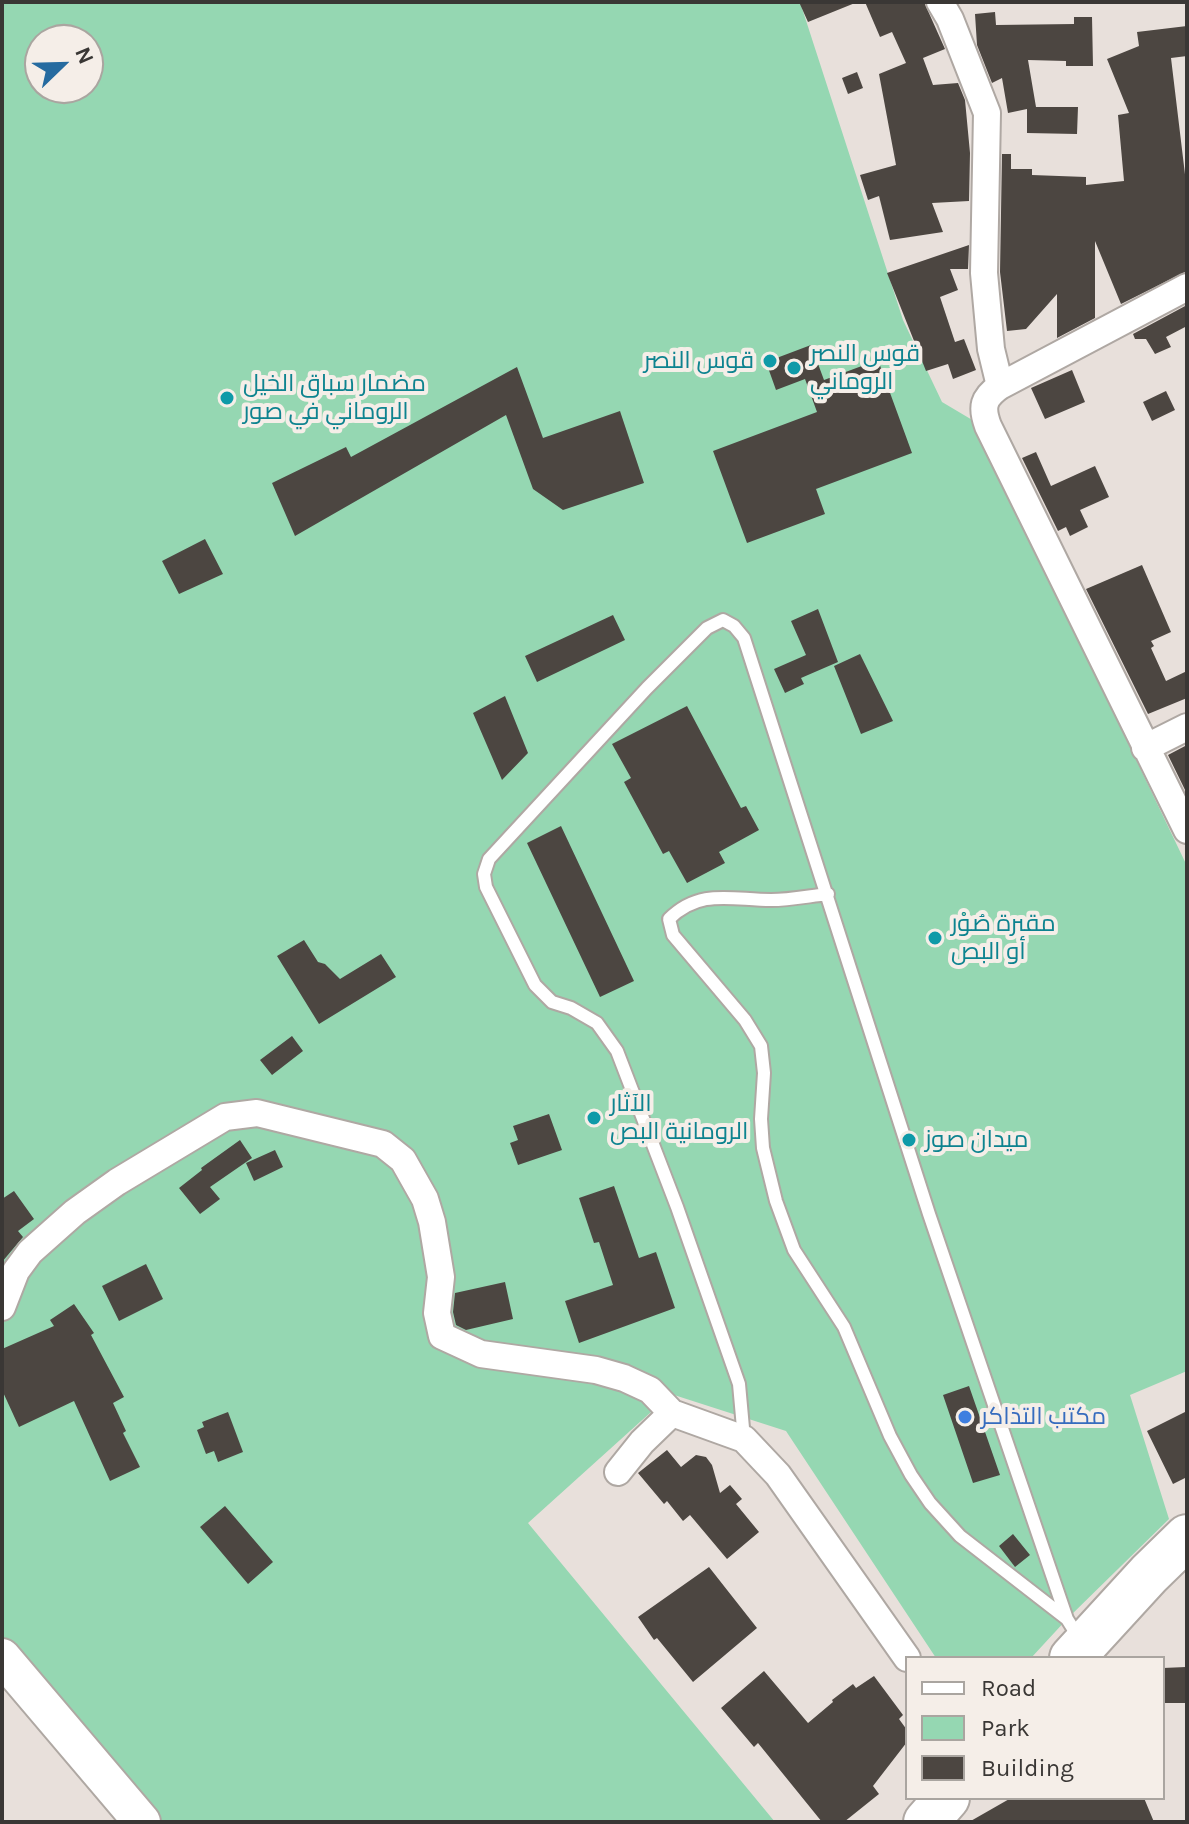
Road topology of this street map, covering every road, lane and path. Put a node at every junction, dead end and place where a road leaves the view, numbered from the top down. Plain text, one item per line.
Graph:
1 (940, 2) edge
2 (1187, 287) edge
3 (1000, 386) junction
4 (1187, 727) edge
5 (1145, 748) junction
6 (1187, 830) edge
7 (828, 894) junction
8 (2, 1307) edge
9 (672, 1413) junction
10 (744, 1439) junction
11 (618, 1472) dead end
12 (1187, 1520) edge
13 (1187, 1537) edge
14 (1149, 1574) junction
15 (1074, 1641) edge
16 (906, 1656) edge
17 (2, 1657) edge
18 (945, 1800) edge
19 (142, 1822) edge
20 (926, 1822) edge

1 - 3 street
2 - 3 street
3 - 5 street
4 - 5 street
5 - 6 street
7 - 10 lane
7 - 15 lane
7 - 15 lane
8 - 9 street
9 - 10 street
9 - 11 street
10 - 16 street
12 - 14 highway
13 - 14 highway
14 - 15 highway
17 - 19 main road
18 - 20 highway

